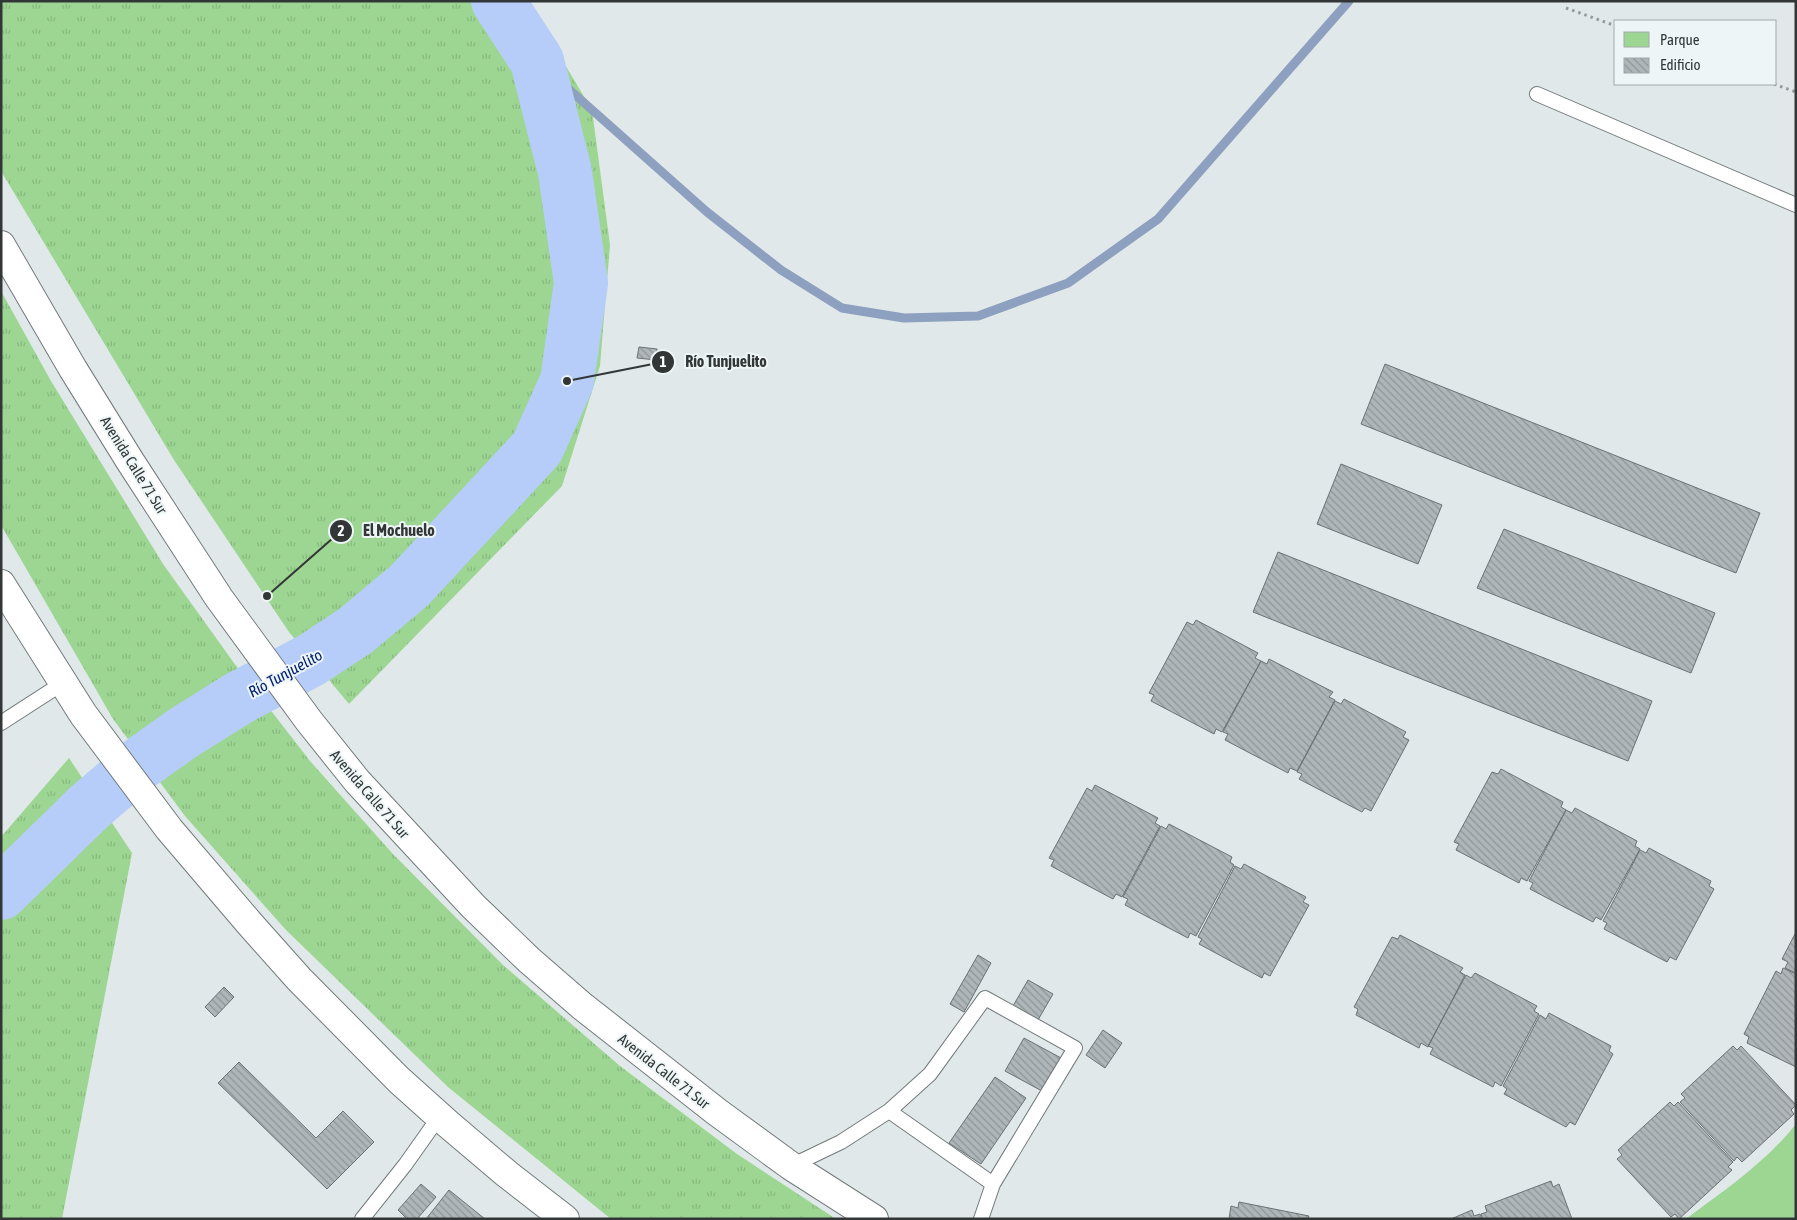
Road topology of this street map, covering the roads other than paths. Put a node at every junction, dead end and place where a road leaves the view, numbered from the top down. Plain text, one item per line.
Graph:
1 (1537, 94) dead end
2 (1796, 205) edge
3 (1, 245) edge
4 (1, 584) edge
5 (63, 683) junction
6 (1, 723) edge
7 (889, 1111) junction
8 (439, 1117) junction
9 (791, 1166) junction
10 (993, 1184) junction
11 (362, 1219) edge
12 (565, 1219) edge
13 (874, 1219) edge
14 (981, 1219) edge

1 - 2 lane
3 - 9 highway, Avenida Calle 71 Sur
4 - 5 highway
5 - 6 lane
5 - 8 highway
7 - 9 lane
7 - 10 lane
7 - 10 lane
8 - 11 lane
8 - 12 highway
9 - 13 highway, Avenida Calle 71 Sur
10 - 14 lane

